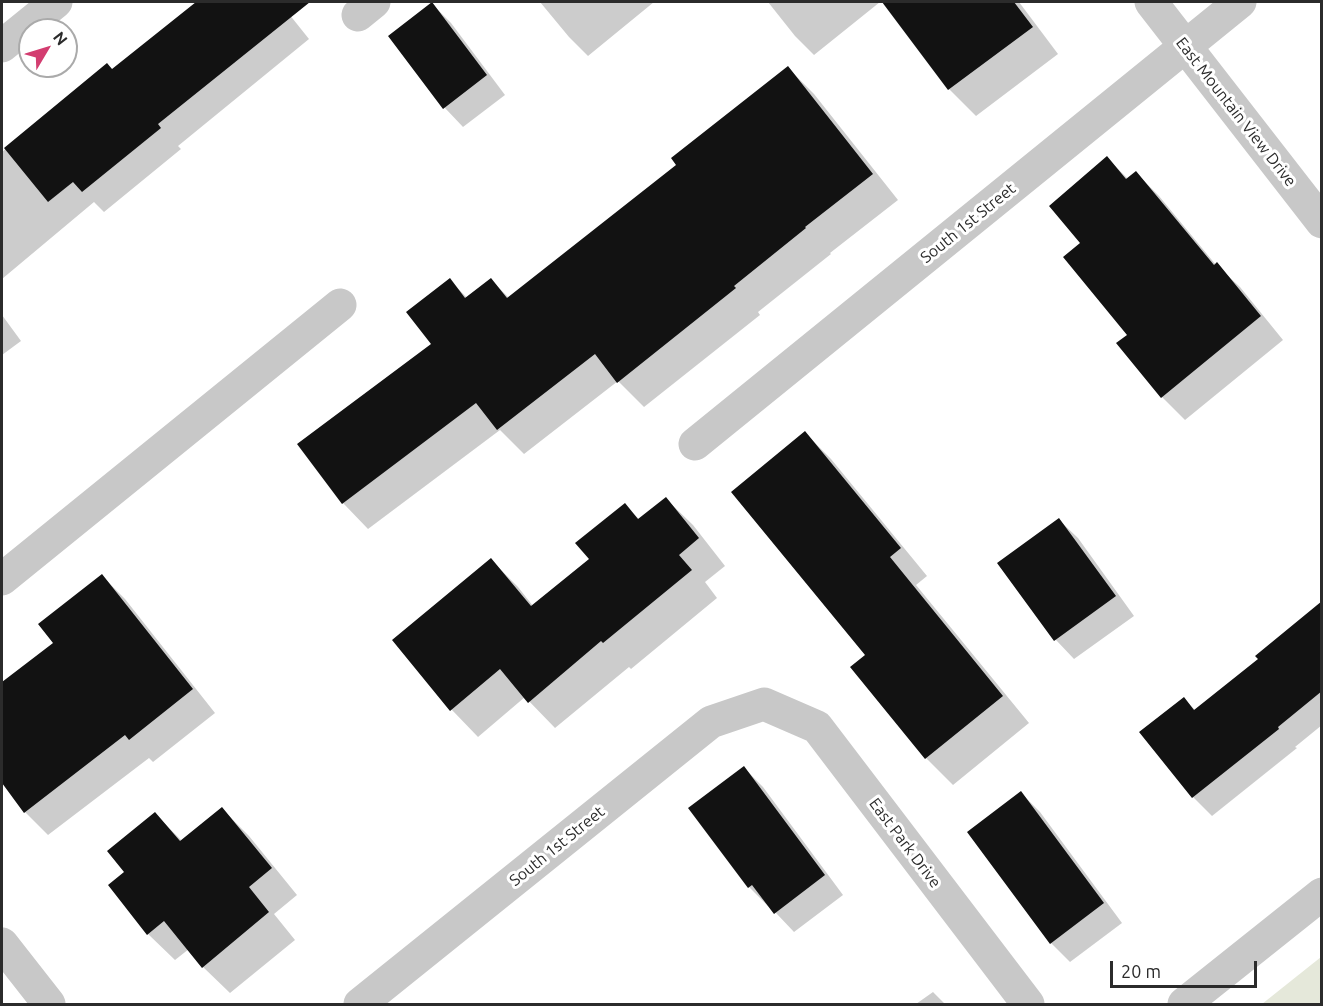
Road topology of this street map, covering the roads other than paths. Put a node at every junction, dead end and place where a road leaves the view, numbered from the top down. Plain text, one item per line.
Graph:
1 (56, 2) edge
2 (1151, 2) edge
3 (1240, 2) edge
4 (2, 46) edge
5 (1186, 46) junction
6 (1322, 222) edge
7 (340, 306) dead end
8 (695, 444) dead end
9 (2, 579) edge
10 (764, 704) joint
11 (1322, 894) edge
12 (2, 944) edge
13 (49, 1005) edge
14 (360, 1005) edge
15 (1028, 1005) edge
16 (1184, 1005) edge

1 - 4 street
2 - 5 street, East Mountain View Drive
3 - 5 street, South 1st Street
5 - 6 street, East Mountain View Drive
5 - 8 street, South 1st Street
7 - 9 street
10 - 14 street, South 1st Street
10 - 15 street, East Park Drive
11 - 16 street
12 - 13 street

